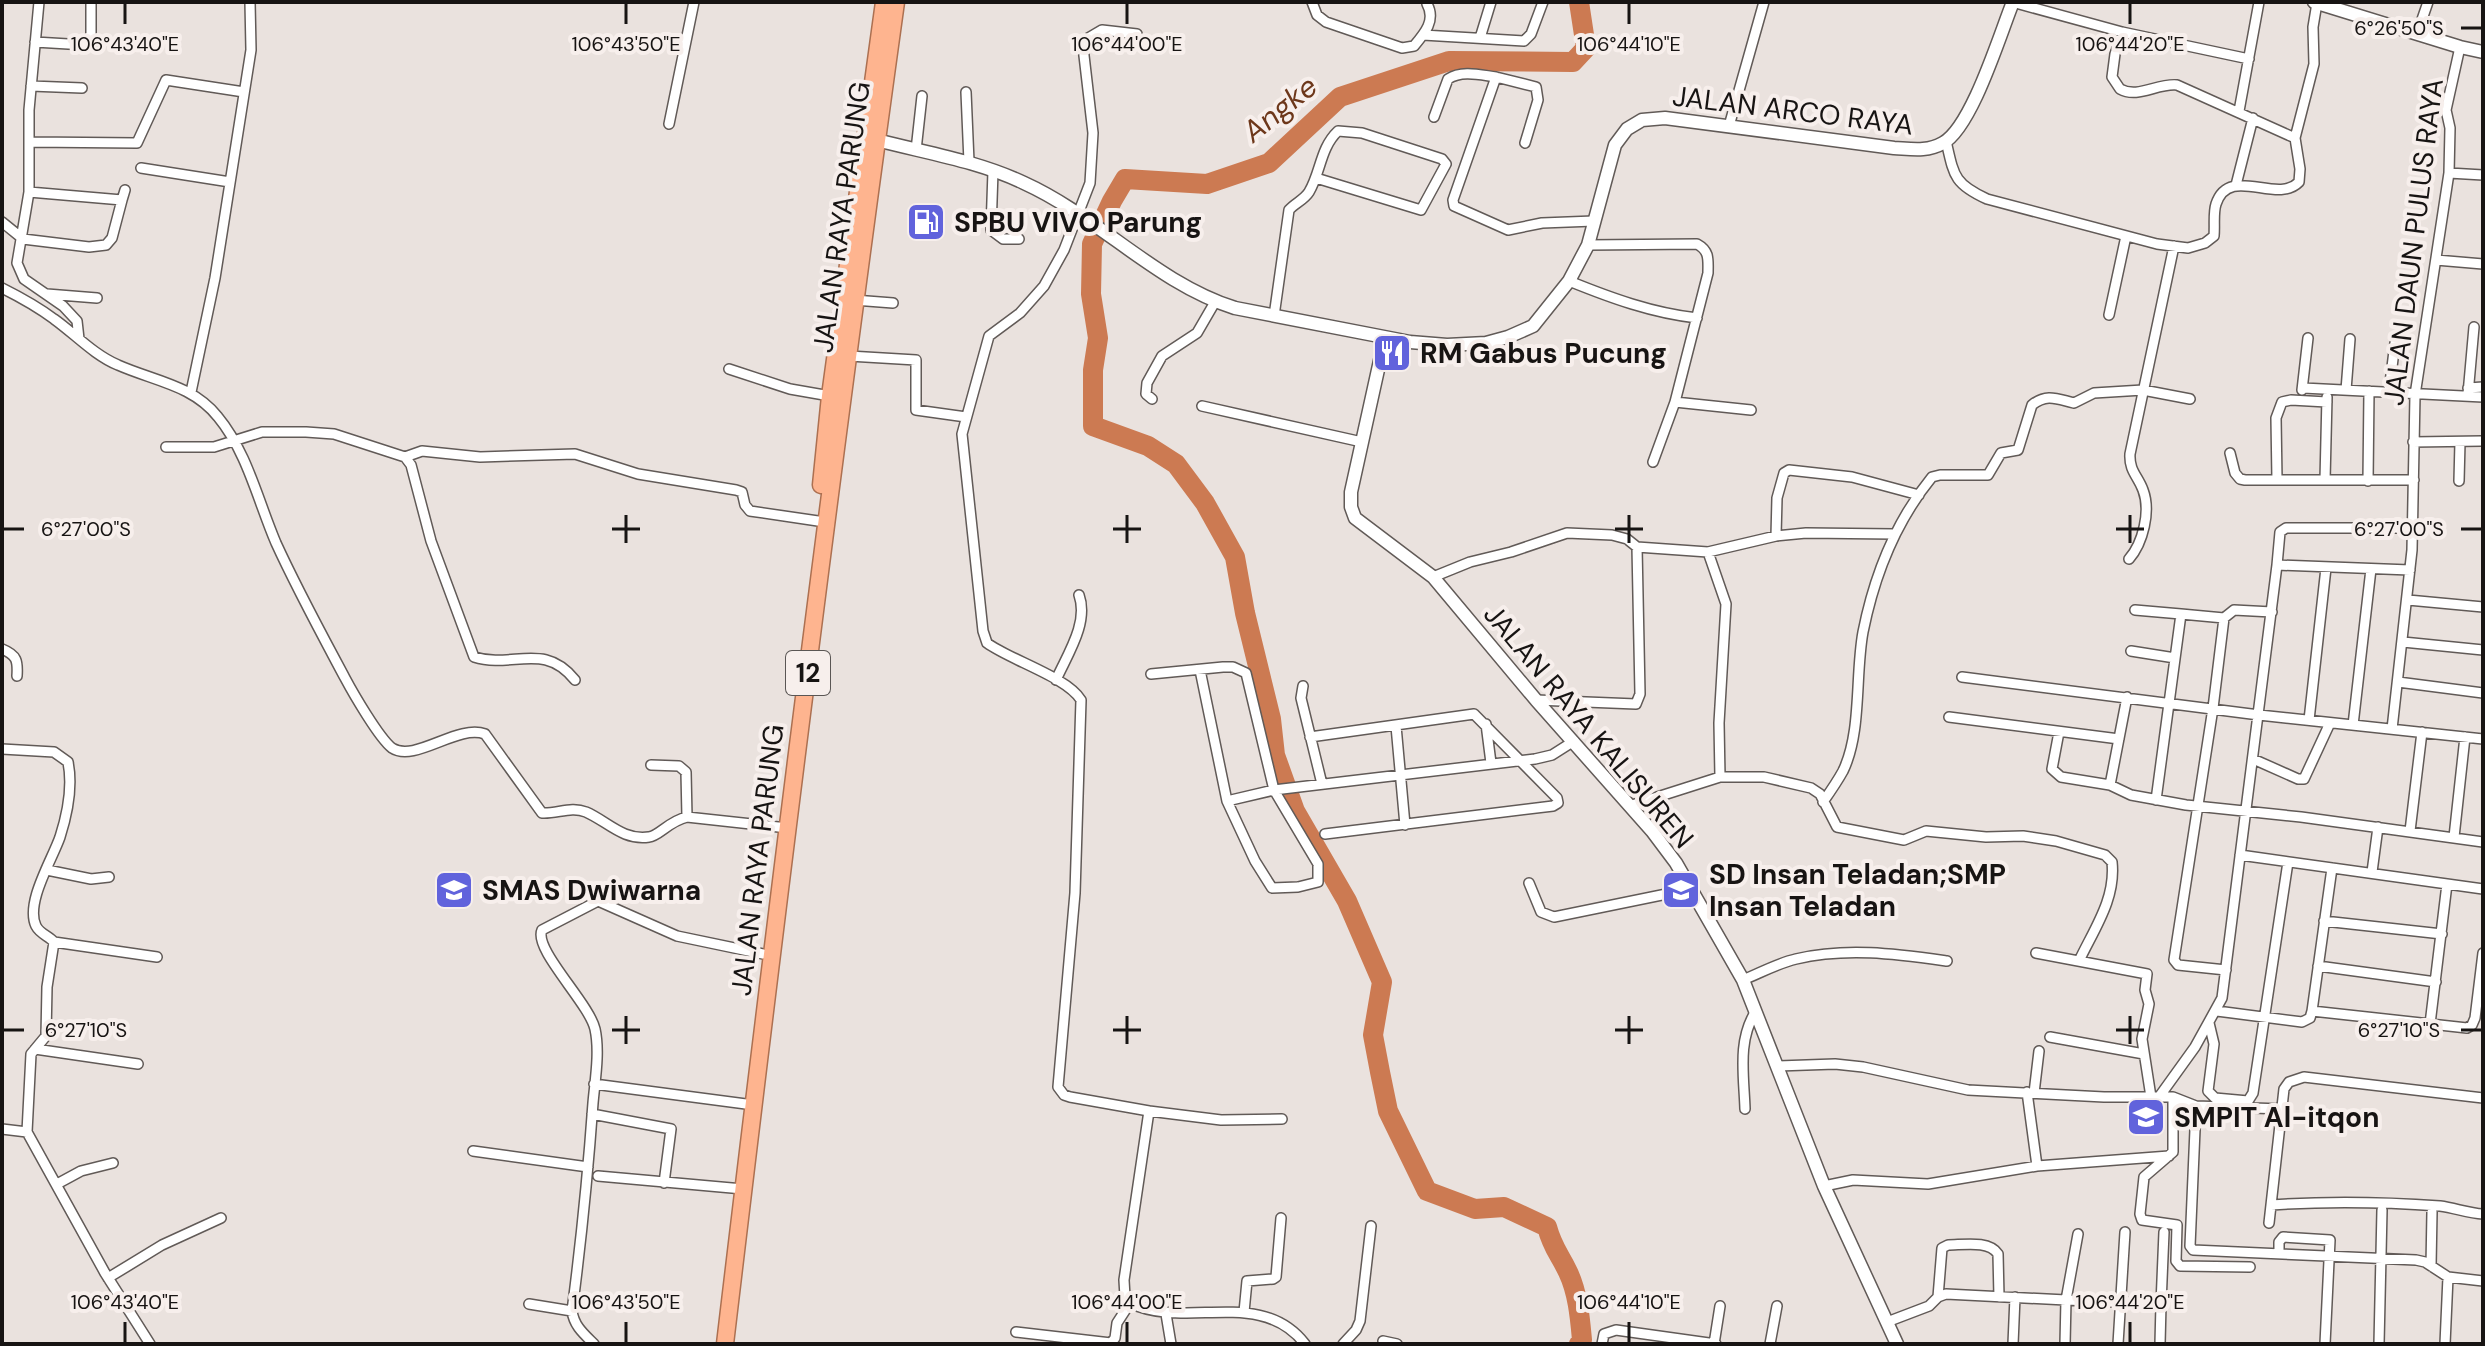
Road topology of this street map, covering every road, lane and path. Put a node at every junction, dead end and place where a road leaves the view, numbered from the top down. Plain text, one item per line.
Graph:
1 (39, 2) edge
2 (91, 2) edge
3 (250, 2) edge
4 (694, 2) edge
5 (884, 2) edge
6 (896, 2) edge
7 (1312, 2) edge
8 (1491, 2) edge
9 (1543, 2) edge
10 (1764, 2) edge
11 (2012, 2) edge
12 (2259, 2) edge
13 (2316, 2) edge
14 (2428, 2) edge
15 (1427, 3) edge
16 (2122, 32) junction
17 (1137, 34) dead end
18 (2417, 34) junction
19 (1423, 35) junction
20 (1480, 38) junction
21 (35, 42) junction
22 (2460, 47) junction
23 (2483, 52) edge
24 (2249, 59) junction
25 (1496, 77) junction
26 (31, 86) junction
27 (82, 88) dead end
28 (244, 92) junction
29 (966, 92) dead end
30 (922, 96) dead end
31 (2239, 111) junction
32 (1434, 117) dead end
33 (2253, 118) junction
34 (669, 124) dead end
35 (1729, 126) junction
36 (2295, 138) junction
37 (877, 140) junction
38 (1946, 141) junction
39 (30, 142) junction
40 (1525, 143) dead end
41 (916, 150) junction
42 (969, 162) junction
43 (141, 168) dead end
44 (993, 171) junction
45 (2449, 173) junction
46 (2483, 175) edge
47 (1316, 178) junction
48 (230, 182) junction
49 (2236, 185) junction
50 (29, 192) junction
51 (1081, 215) junction
52 (1594, 221) junction
53 (2, 222) edge
54 (2126, 236) junction
55 (23, 239) junction
56 (1019, 239) dead end
57 (1588, 245) junction
58 (2174, 246) junction
59 (2436, 260) junction
60 (2483, 264) edge
61 (1569, 281) junction
62 (2, 288) edge
63 (43, 293) junction
64 (97, 298) dead end
65 (854, 300) junction
66 (1215, 302) junction
67 (893, 303) dead end
68 (2109, 315) dead end
69 (1274, 316) junction
70 (1697, 318) junction
71 (2474, 327) dead end
72 (1385, 338) junction
73 (2308, 338) dead end
74 (79, 339) junction
75 (2350, 339) dead end
76 (2395, 343) dead end
77 (849, 356) junction
78 (729, 369) dead end
79 (2483, 387) edge
80 (2303, 388) junction
81 (2143, 390) junction
82 (2327, 390) junction
83 (2346, 390) junction
84 (2369, 391) junction
85 (2389, 391) junction
86 (2468, 391) junction
87 (191, 392) junction
88 (2415, 395) junction
89 (830, 396) junction
90 (2483, 397) edge
91 (1152, 399) dead end
92 (2190, 399) dead end
93 (2300, 400) junction
94 (1675, 402) junction
95 (2327, 402) junction
96 (1202, 406) dead end
97 (1751, 410) dead end
98 (966, 417) junction
99 (236, 441) junction
100 (2482, 441) edge
101 (1362, 442) junction
102 (2413, 442) junction
103 (2460, 442) junction
104 (166, 447) dead end
105 (2230, 453) dead end
106 (405, 457) junction
107 (1653, 462) dead end
108 (2277, 480) junction
109 (2325, 480) junction
110 (2414, 480) junction
111 (2368, 481) junction
112 (2459, 481) dead end
113 (1919, 495) junction
114 (818, 521) junction
115 (2413, 528) junction
116 (1894, 534) junction
117 (1776, 536) junction
118 (1637, 547) junction
119 (1708, 552) junction
120 (2129, 559) dead end
121 (2278, 561) junction
122 (2326, 568) junction
123 (2371, 569) junction
124 (2410, 570) junction
125 (1433, 577) junction
126 (1079, 595) dead end
127 (2408, 600) junction
128 (2483, 607) edge
129 (2135, 610) dead end
130 (2272, 612) junction
131 (2181, 614) junction
132 (2224, 618) junction
133 (2403, 642) junction
134 (2, 649) edge
135 (2483, 650) edge
136 (2131, 651) dead end
137 (2175, 658) junction
138 (1200, 670) junction
139 (1151, 674) dead end
140 (17, 676) dead end
141 (1962, 677) dead end
142 (575, 680) dead end
143 (1056, 680) junction
144 (2398, 682) junction
145 (1303, 686) dead end
146 (2483, 693) edge
147 (2127, 697) junction
148 (1536, 700) junction
149 (2169, 703) junction
150 (2213, 708) junction
151 (2259, 715) junction
152 (1949, 717) dead end
153 (2309, 720) junction
154 (2330, 723) junction
155 (1486, 724) junction
156 (2353, 725) junction
157 (1396, 726) junction
158 (2392, 729) junction
159 (2059, 732) junction
160 (2422, 732) junction
161 (1310, 737) junction
162 (2465, 737) junction
163 (2119, 739) junction
164 (2483, 739) edge
165 (1574, 741) junction
166 (2, 749) edge
167 (2253, 759) junction
168 (1521, 761) junction
169 (1491, 763) junction
170 (651, 765) dead end
171 (1402, 773) junction
172 (1720, 777) junction
173 (1322, 784) junction
174 (2110, 785) junction
175 (1278, 790) junction
176 (2156, 800) junction
177 (1227, 801) junction
178 (1823, 802) junction
179 (1629, 806) junction
180 (2197, 806) junction
181 (2245, 811) junction
182 (687, 817) junction
183 (1405, 825) junction
184 (783, 827) junction
185 (2378, 827) junction
186 (2410, 831) junction
187 (1325, 834) dead end
188 (2454, 837) junction
189 (2483, 842) edge
190 (2240, 855) junction
191 (2288, 862) junction
192 (2332, 868) junction
193 (47, 870) junction
194 (2372, 872) junction
195 (109, 877) dead end
196 (1529, 883) dead end
197 (2447, 884) junction
198 (1691, 889) junction
199 (2483, 889) edge
200 (2324, 921) junction
201 (2442, 934) junction
202 (54, 942) junction
203 (2036, 953) dead end
204 (2483, 953) edge
205 (763, 954) junction
206 (157, 957) dead end
207 (1947, 961) dead end
208 (2079, 961) junction
209 (2318, 966) junction
210 (2226, 970) junction
211 (1743, 980) junction
212 (2436, 982) junction
213 (2480, 1006) edge
214 (1756, 1011) junction
215 (2217, 1011) junction
216 (2312, 1011) junction
217 (2265, 1018) junction
218 (2209, 1023) junction
219 (2430, 1024) junction
220 (2050, 1037) dead end
221 (35, 1049) junction
222 (2039, 1051) dead end
223 (2144, 1054) junction
224 (138, 1064) dead end
225 (1777, 1066) junction
226 (594, 1084) junction
227 (2031, 1092) junction
228 (2155, 1097) junction
229 (2173, 1097) junction
230 (2483, 1098) edge
231 (746, 1104) junction
232 (2196, 1106) junction
233 (1745, 1109) dead end
234 (2282, 1109) junction
235 (1149, 1111) junction
236 (592, 1114) junction
237 (1282, 1119) dead end
238 (2, 1129) edge
239 (27, 1132) junction
240 (473, 1151) dead end
241 (2169, 1156) junction
242 (113, 1163) dead end
243 (2037, 1166) junction
244 (588, 1167) junction
245 (598, 1176) dead end
246 (664, 1183) junction
247 (57, 1184) junction
248 (1824, 1186) junction
249 (739, 1188) junction
250 (2271, 1205) junction
251 (2382, 1210) dead end
252 (2432, 1212) dead end
253 (2483, 1214) edge
254 (221, 1218) dead end
255 (1281, 1218) dead end
256 (2269, 1223) dead end
257 (1371, 1226) dead end
258 (2125, 1232) dead end
259 (2164, 1232) dead end
260 (2078, 1234) dead end
261 (2279, 1254) junction
262 (2330, 1255) junction
263 (2382, 1258) junction
264 (2431, 1266) junction
265 (2250, 1267) dead end
266 (2448, 1277) junction
267 (108, 1278) junction
268 (2483, 1281) edge
269 (1938, 1297) junction
270 (1999, 1297) junction
271 (2015, 1297) junction
272 (2066, 1300) junction
273 (2120, 1302) junction
274 (1130, 1303) junction
275 (529, 1304) dead end
276 (2161, 1304) junction
277 (1720, 1306) dead end
278 (1777, 1306) dead end
279 (572, 1311) junction
280 (1244, 1312) junction
281 (1166, 1314) junction
282 (1887, 1322) junction
283 (1016, 1332) dead end
284 (1077, 1341) edge
285 (1383, 1341) dead end
286 (150, 1344) edge
287 (594, 1344) edge
288 (722, 1344) edge
289 (1171, 1344) edge
290 (1305, 1344) edge
291 (1343, 1344) edge
292 (1397, 1344) edge
293 (1602, 1344) edge
294 (1715, 1344) edge
295 (1770, 1344) edge
296 (1897, 1344) edge
297 (2013, 1344) edge
298 (2065, 1344) edge
299 (2118, 1344) edge
300 (2160, 1344) edge
301 (2325, 1344) edge
302 (2379, 1344) edge
303 (2445, 1344) edge

1 - 21 street
2 - 21 street
3 - 28 street
4 - 34 street
5 - 89 highway, JALAN RAYA PARUNG / 12
6 - 37 highway, JALAN RAYA PARUNG / 12
7 - 19 street
8 - 20 street
9 - 20 street
10 - 35 street
11 - 16 street
11 - 38 main road, JALAN ARCO RAYA
12 - 24 street
13 - 18 main road
13 - 36 street
14 - 18 street
15 - 19 street
16 - 24 street
16 - 31 street
17 - 51 street
18 - 22 main road
19 - 20 street
21 - 26 street
22 - 23 main road
22 - 45 street, JALAN DAUN PULUS RAYA
24 - 31 street
25 - 32 street
25 - 40 street
25 - 52 street
26 - 27 street
26 - 39 street
28 - 39 street
28 - 48 street
29 - 42 street
30 - 41 street
31 - 33 street
33 - 36 street
33 - 49 street
35 - 38 main road, JALAN ARCO RAYA
35 - 52 main road, JALAN ARCO RAYA
36 - 49 street
37 - 41 main road
37 - 65 highway, JALAN RAYA PARUNG / 12
38 - 54 street
39 - 50 street
41 - 42 main road
42 - 44 main road
43 - 48 street
44 - 51 main road
44 - 56 street
45 - 46 street
45 - 59 street, JALAN DAUN PULUS RAYA
47 - 47 street
47 - 69 street
48 - 87 street
49 - 58 street
50 - 55 street
50 - 55 street
51 - 66 main road, JALAN ARCO RAYA
51 - 98 street
52 - 57 main road, JALAN ARCO RAYA
53 - 55 street
54 - 58 street
54 - 68 street
55 - 63 street
57 - 61 main road, JALAN ARCO RAYA
57 - 70 street
58 - 81 street
59 - 60 street
59 - 88 street, JALAN DAUN PULUS RAYA
61 - 70 street
61 - 72 main road, JALAN ARCO RAYA
62 - 74 street
63 - 64 street
63 - 74 street
65 - 67 street
65 - 77 highway, JALAN RAYA PARUNG / 12
66 - 69 main road, JALAN ARCO RAYA
66 - 91 street
69 - 72 main road, JALAN ARCO RAYA
70 - 94 street
71 - 86 street
72 - 101 main road, JALAN RAYA KALISUREN
73 - 80 street
74 - 87 street
75 - 83 street
76 - 85 street
77 - 98 street
77 - 184 highway, JALAN RAYA PARUNG / 12
78 - 89 street
79 - 86 street
80 - 82 street
80 - 93 street
81 - 92 street
81 - 113 street
81 - 120 street
82 - 83 street
82 - 95 street
83 - 84 street
84 - 85 street
84 - 111 street
85 - 88 street
86 - 88 street
86 - 90 street
87 - 99 street
88 - 102 street, JALAN DAUN PULUS RAYA
89 - 114 highway, JALAN RAYA PARUNG / 12
93 - 95 street
93 - 108 street
94 - 97 street
94 - 107 street
95 - 109 street
96 - 101 street
98 - 143 street
99 - 104 street
99 - 106 street
99 - 182 street
100 - 103 street
101 - 125 main road, JALAN RAYA KALISUREN
102 - 103 street
102 - 110 street, JALAN DAUN PULUS RAYA
103 - 112 street
105 - 108 street
106 - 114 street
106 - 142 street
108 - 109 street
109 - 111 street
110 - 111 street
110 - 115 street, JALAN DAUN PULUS RAYA
113 - 116 street
113 - 117 street
114 - 184 highway, JALAN RAYA PARUNG / 12
115 - 121 street
115 - 124 street, JALAN DAUN PULUS RAYA
116 - 117 street
116 - 178 street
117 - 119 street
118 - 119 street
118 - 125 street
118 - 148 street
119 - 172 street
121 - 122 street
121 - 130 street
122 - 123 street
122 - 153 street
123 - 124 street
123 - 156 street
124 - 127 street, JALAN DAUN PULUS RAYA
125 - 148 main road, JALAN RAYA KALISUREN
126 - 143 street
127 - 128 street
127 - 133 street, JALAN DAUN PULUS RAYA
129 - 131 street
130 - 132 street
130 - 151 street
131 - 132 street
131 - 137 street
132 - 150 street
133 - 135 street
133 - 144 street, JALAN DAUN PULUS RAYA
134 - 140 street
136 - 137 street
137 - 149 street
138 - 139 street
138 - 175 street
138 - 177 street
141 - 147 street
143 - 235 street
144 - 146 street
144 - 158 street, JALAN DAUN PULUS RAYA
145 - 161 street
147 - 149 street
147 - 163 street
148 - 165 main road, JALAN RAYA KALISUREN
149 - 150 street
149 - 176 street
150 - 151 street
150 - 180 street
151 - 153 street
151 - 167 street
152 - 159 street
153 - 154 street
154 - 156 street
154 - 167 street
155 - 157 street
155 - 168 street
155 - 169 street
156 - 158 street
157 - 161 street
157 - 171 street
158 - 160 street
159 - 163 street
159 - 174 street
160 - 162 street
160 - 186 street
161 - 173 street
162 - 164 street
162 - 188 street
163 - 174 street
165 - 168 street
165 - 179 main road, JALAN RAYA KALISUREN
166 - 193 street
167 - 181 street
168 - 169 street
168 - 183 street
169 - 171 street
170 - 182 street
171 - 173 street
171 - 183 street
172 - 178 street
172 - 179 street
173 - 175 street
174 - 176 street
175 - 177 street
175 - 177 street
176 - 180 street
178 - 208 street
179 - 198 main road, JALAN RAYA KALISUREN
180 - 181 street
180 - 210 street
181 - 185 street
181 - 190 street
182 - 184 street
183 - 187 street
184 - 205 highway, JALAN RAYA PARUNG / 12
184 - 249 highway, JALAN RAYA PARUNG / 12
185 - 186 street
185 - 194 street
186 - 188 street
188 - 189 street
190 - 191 street
190 - 210 street
191 - 192 street
191 - 217 street
192 - 194 street
192 - 200 street
193 - 195 street
193 - 202 street
194 - 197 street
196 - 198 street
197 - 199 street
197 - 201 street
198 - 211 main road, JALAN RAYA KALISUREN
200 - 201 street
200 - 209 street
201 - 212 street
202 - 206 street
202 - 221 street
203 - 208 street
204 - 213 street
205 - 226 street
205 - 231 highway, JALAN RAYA PARUNG / 12
207 - 211 street
208 - 223 street
209 - 212 street
209 - 216 street
210 - 215 street
211 - 214 main road, JALAN RAYA KALISUREN
212 - 219 street
213 - 219 street
214 - 225 main road, JALAN RAYA KALISUREN
214 - 233 street
215 - 217 street
215 - 218 street
216 - 217 street
216 - 219 street
217 - 218 street
218 - 228 street
220 - 223 street
221 - 224 street
221 - 239 street
222 - 227 street
223 - 228 street
225 - 227 street
225 - 248 main road, JALAN RAYA KALISUREN
226 - 231 street
226 - 236 street
227 - 228 street
227 - 243 street
228 - 229 street
229 - 232 street
229 - 241 street
230 - 234 street
231 - 249 highway, JALAN RAYA PARUNG / 12
232 - 234 street
232 - 261 street
234 - 250 street
235 - 237 street
235 - 274 street
236 - 244 street
236 - 246 street
238 - 239 street
239 - 247 street
240 - 244 street
241 - 243 street
241 - 265 street
242 - 247 street
243 - 248 street
244 - 279 street
245 - 246 street
246 - 249 street
247 - 267 street
248 - 282 main road, JALAN RAYA KALISUREN
249 - 288 highway, JALAN RAYA PARUNG / 12
250 - 253 street
250 - 256 street
251 - 263 street
252 - 264 street
254 - 267 street
255 - 280 street
257 - 291 street
258 - 273 street
259 - 276 street
260 - 272 street
261 - 262 street
261 - 262 street
262 - 263 street
262 - 301 street
263 - 264 street
263 - 302 street
264 - 266 street
266 - 268 street
266 - 303 street
267 - 286 street
269 - 270 street
269 - 270 street
269 - 282 street
270 - 271 street
271 - 272 street
271 - 297 street
272 - 273 street
272 - 298 street
273 - 276 street
273 - 299 street
274 - 281 street
274 - 284 street
275 - 279 street
276 - 300 street
277 - 294 street
278 - 295 street
279 - 287 street
280 - 281 street
280 - 290 street
281 - 289 street
282 - 296 main road, JALAN RAYA KALISUREN
283 - 284 street
285 - 292 street
293 - 294 street

